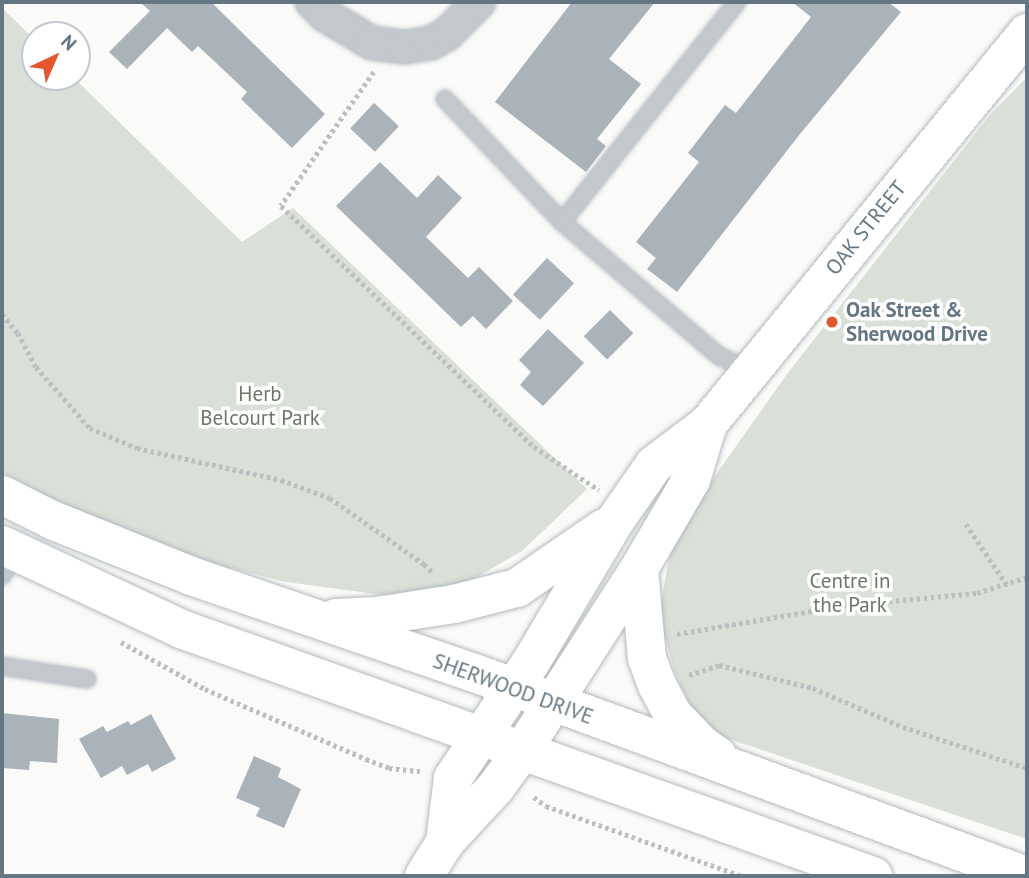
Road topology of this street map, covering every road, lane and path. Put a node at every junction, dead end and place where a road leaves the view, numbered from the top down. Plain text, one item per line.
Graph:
1 (312, 2) edge
2 (479, 2) edge
3 (737, 2) edge
4 (1027, 33) edge
5 (379, 65) dead end
6 (445, 99) dead end
7 (562, 222) junction
8 (2, 314) edge
9 (751, 370) junction
10 (708, 424) junction
11 (2, 495) edge
12 (611, 509) junction
13 (966, 524) dead end
14 (6, 558) edge
15 (639, 569) junction
16 (1027, 577) edge
17 (440, 581) dead end
18 (1007, 585) junction
19 (317, 618) junction
20 (674, 634) dead end
21 (109, 635) dead end
22 (2, 666) edge
23 (686, 677) dead end
24 (87, 679) dead end
25 (514, 688) junction
26 (552, 703) junction
27 (482, 737) junction
28 (522, 751) junction
29 (1027, 768) edge
30 (421, 771) dead end
31 (740, 771) junction
32 (534, 797) dead end
33 (445, 842) junction
34 (973, 867) edge
35 (424, 876) edge
36 (742, 876) edge
37 (873, 876) edge
38 (1027, 876) edge

1 - 2 street
3 - 7 lane
4 - 9 main road, OAK STREET
5 - 12 path
6 - 7 lane
7 - 9 lane
8 - 17 path
9 - 10 main road, OAK STREET
10 - 12 main road, OAK STREET
10 - 15 main road, OAK STREET
11 - 19 main road, SHERWOOD DRIVE
12 - 19 main road
12 - 25 main road, OAK STREET
13 - 18 path
14 - 27 main road
15 - 26 main road, OAK STREET
15 - 31 main road
16 - 18 path
18 - 20 path
19 - 25 main road, SHERWOOD DRIVE
21 - 30 path
22 - 24 lane
23 - 29 path
25 - 26 main road, SHERWOOD DRIVE
25 - 27 main road, OAK STREET
26 - 28 main road, OAK STREET
26 - 31 main road, SHERWOOD DRIVE
27 - 28 main road
27 - 33 main road, OAK STREET
28 - 33 main road, OAK STREET
28 - 37 main road
31 - 34 main road, SHERWOOD DRIVE
32 - 36 path
33 - 35 main road, OAK STREET
34 - 38 main road, SHERWOOD DRIVE

